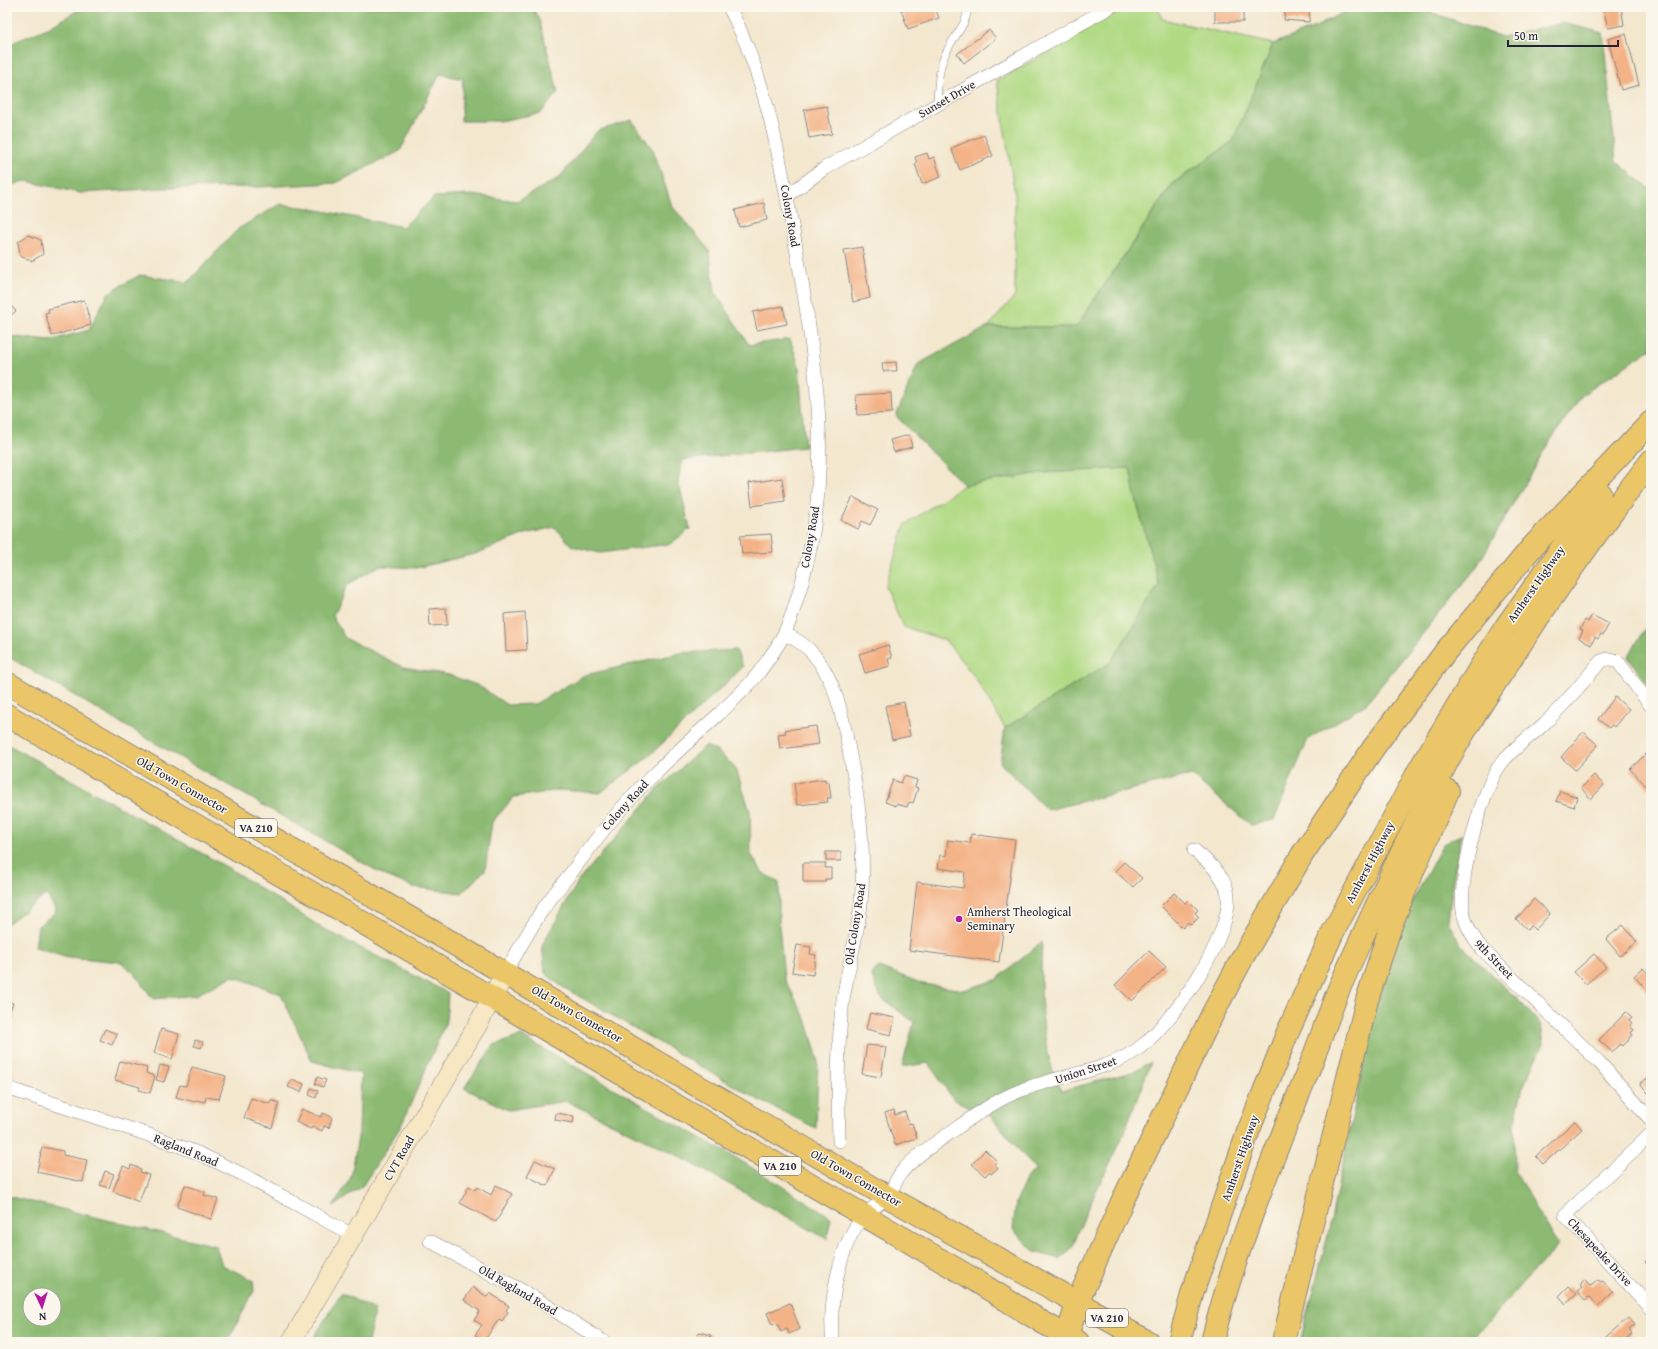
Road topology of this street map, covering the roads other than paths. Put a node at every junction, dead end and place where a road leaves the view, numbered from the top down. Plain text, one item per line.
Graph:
1 (729, 7) edge
2 (968, 7) edge
3 (1110, 7) edge
4 (937, 104) junction
5 (787, 196) junction
6 (1651, 422) edge
7 (1651, 428) edge
8 (1651, 461) edge
9 (1554, 593) junction
10 (785, 634) junction
11 (7, 682) edge
12 (1651, 706) edge
13 (7, 715) edge
14 (1194, 850) dead end
15 (505, 973) junction
16 (492, 998) junction
17 (7, 1088) edge
18 (1651, 1120) edge
19 (1651, 1134) edge
20 (839, 1141) dead end
21 (888, 1197) junction
22 (864, 1215) junction
23 (354, 1236) junction
24 (430, 1241) dead end
25 (1078, 1301) junction
26 (1651, 1308) edge
27 (1142, 1338) edge
28 (1070, 1340) edge
29 (291, 1342) edge
30 (604, 1342) edge
31 (833, 1342) edge
32 (1179, 1342) edge
33 (1212, 1342) edge
34 (1283, 1342) edge

1 - 5 street, Colony Road
2 - 4 lane
3 - 4 street, Sunset Drive
4 - 5 street, Sunset Drive
5 - 10 street, Colony Road
6 - 25 highway
7 - 32 highway, Amherst Highway
8 - 9 highway, Amherst Highway
9 - 33 highway, Amherst Highway
9 - 34 highway
10 - 15 street, Colony Road
10 - 20 street, Old Colony Road
11 - 15 highway, Old Town Connector / VA 210
12 - 18 street, 9th Street
13 - 16 highway, VA 210
14 - 21 street, Union Street
15 - 16 street, CVT Road
15 - 21 highway, Old Town Connector / VA 210
16 - 22 highway, VA 210
16 - 23 street, CVT Road
17 - 23 street, Ragland Road
19 - 26 street, Chesapeake Drive
21 - 22 street, Union Street
21 - 25 highway, Old Town Connector / VA 210
22 - 28 highway, VA 210
22 - 31 street
23 - 29 street, CVT Road
24 - 30 street, Old Ragland Road
25 - 27 highway, Old Town Connector / VA 210
25 - 28 highway

